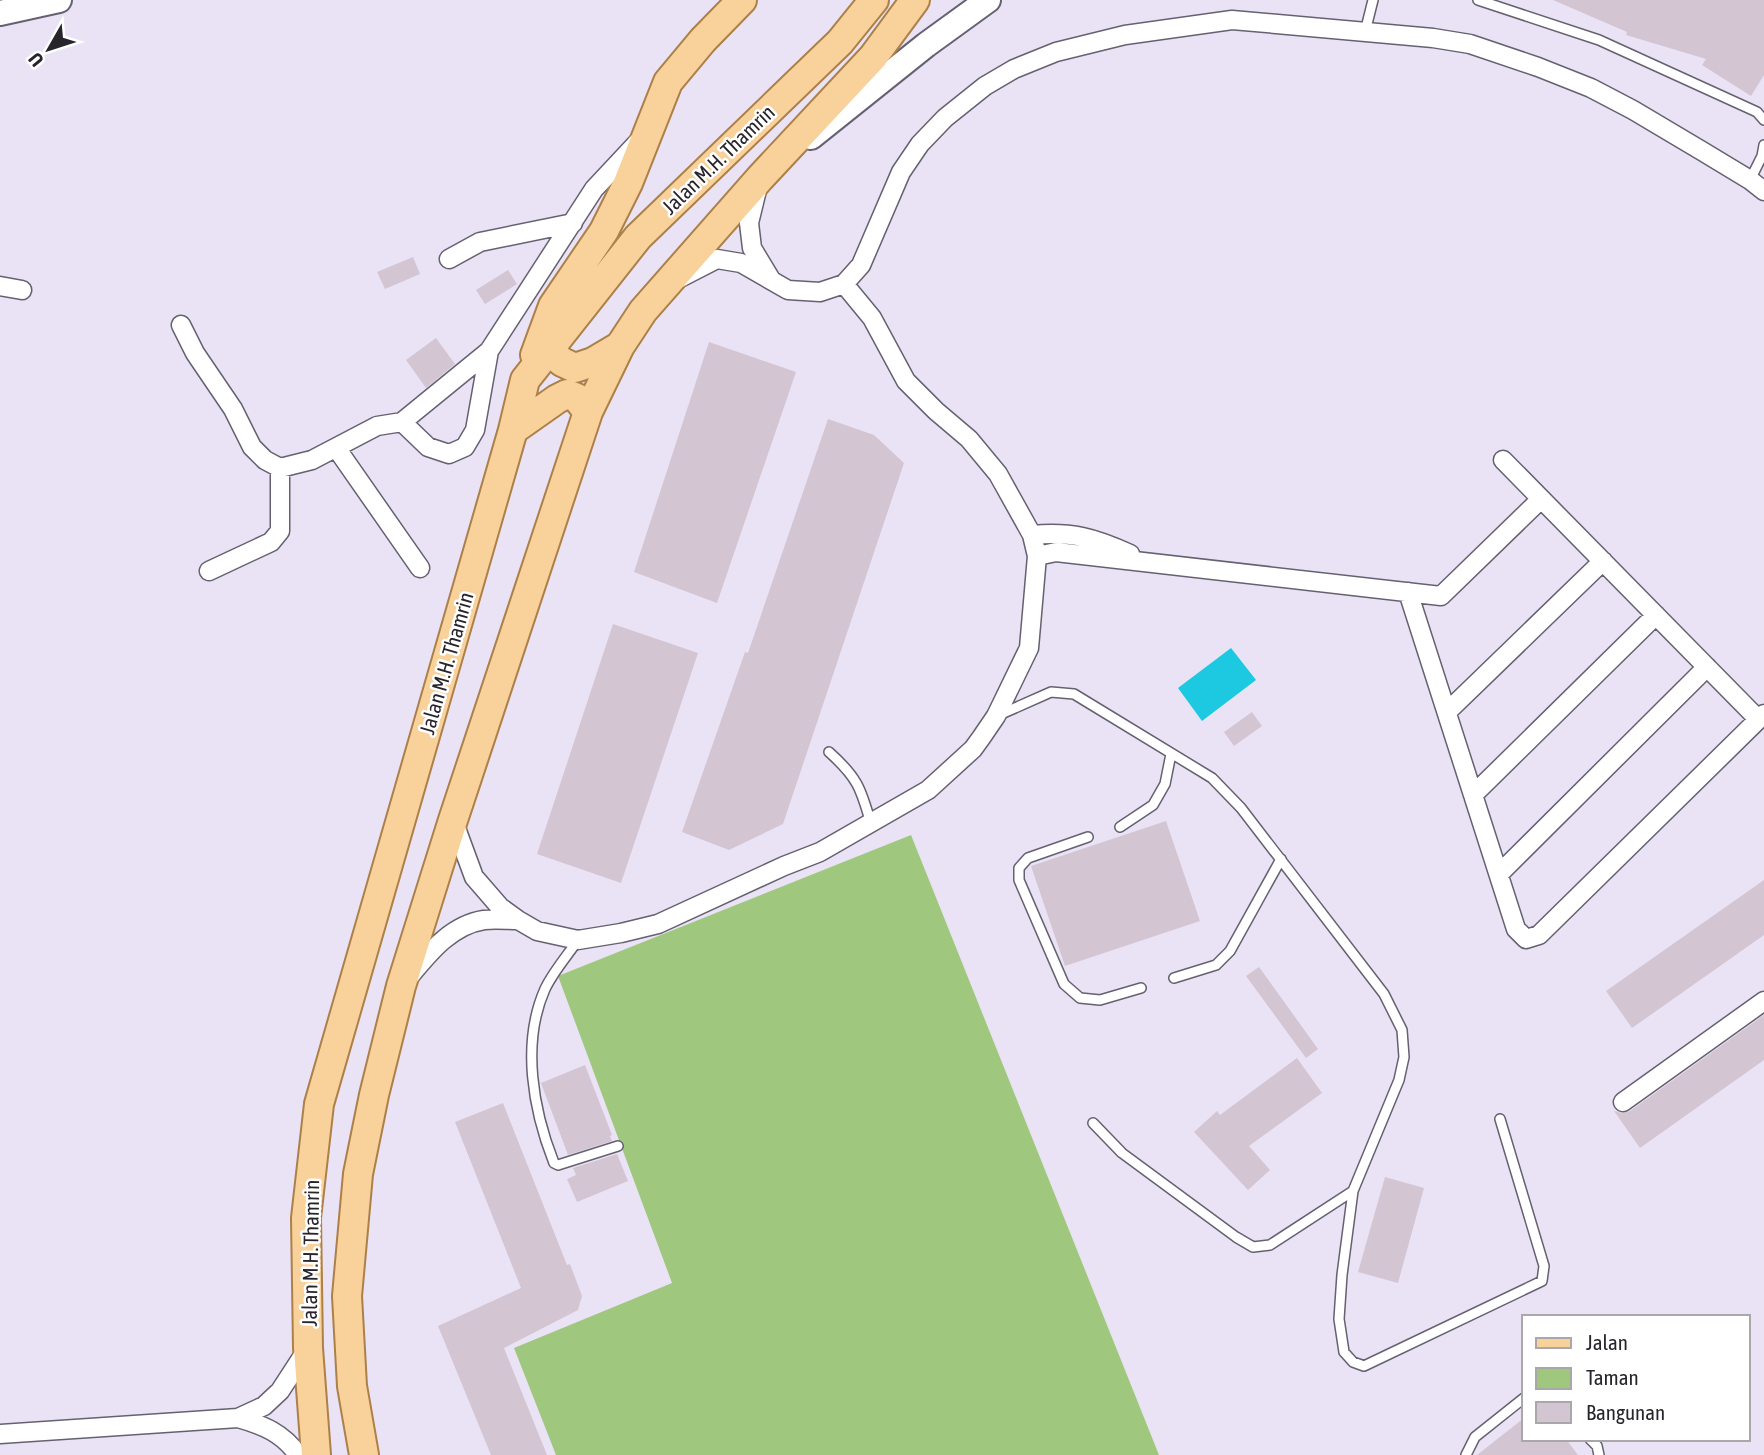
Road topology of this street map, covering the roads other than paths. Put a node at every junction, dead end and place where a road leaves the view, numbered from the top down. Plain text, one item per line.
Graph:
1 (59, 0) edge
2 (742, 0) edge
3 (874, 0) edge
4 (915, 0) edge
5 (988, 0) edge
6 (1373, 0) edge
7 (1478, 0) edge
8 (0, 13) edge
9 (1365, 33) junction
10 (1764, 120) edge
11 (650, 130) junction
12 (1764, 145) edge
13 (760, 178) junction
14 (1757, 186) edge
15 (573, 223) junction
16 (449, 259) dead end
17 (770, 278) junction
18 (844, 284) junction
19 (0, 286) edge
20 (662, 288) junction
21 (22, 290) dead end
22 (181, 325) dead end
23 (620, 346) junction
24 (550, 350) junction
25 (489, 351) junction
26 (525, 380) junction
27 (588, 412) junction
28 (402, 422) junction
29 (513, 430) junction
30 (337, 449) junction
31 (1503, 460) dead end
32 (280, 468) junction
33 (1542, 499) junction
34 (1032, 535) junction
35 (1037, 556) junction
36 (1142, 561) junction
37 (1603, 561) junction
38 (420, 568) dead end
39 (209, 571) dead end
40 (1408, 592) junction
41 (1656, 615) junction
42 (1707, 667) junction
43 (1447, 712) junction
44 (996, 716) junction
45 (1761, 717) edge
46 (829, 752) dead end
47 (1171, 754) junction
48 (1474, 795) junction
49 (453, 820) junction
50 (871, 824) junction
51 (1119, 827) dead end
52 (1088, 837) dead end
53 (1281, 859) junction
54 (1499, 874) junction
55 (517, 920) junction
56 (578, 940) junction
57 (1174, 978) dead end
58 (401, 986) junction
59 (1141, 988) dead end
60 (1764, 1001) edge
61 (1623, 1102) dead end
62 (1500, 1119) dead end
63 (1093, 1123) dead end
64 (618, 1146) dead end
65 (1353, 1191) junction
66 (307, 1295) junction
67 (347, 1296) junction
68 (308, 1348) junction
69 (1522, 1400) edge
70 (238, 1418) junction
71 (0, 1434) edge
72 (298, 1455) edge
73 (316, 1455) edge
74 (364, 1455) edge
75 (1466, 1455) edge

1 - 8 main road
2 - 11 main road
3 - 24 main road, Jalan M.H. Thamrin
4 - 13 main road, Jalan M.H. Thamrin
5 - 13 main road
6 - 9 lane
7 - 10 lane
9 - 14 street
9 - 18 street
11 - 15 street
11 - 26 main road
12 - 14 lane
13 - 17 street
13 - 20 main road, Jalan M.H. Thamrin
15 - 16 street
15 - 25 street
17 - 18 street
17 - 20 street
18 - 34 street
19 - 21 street
20 - 23 main road, Jalan M.H. Thamrin
22 - 32 street
23 - 24 main road
23 - 27 main road, Jalan M.H. Thamrin
24 - 26 main road, Jalan M.H. Thamrin
25 - 28 street
25 - 28 street
26 - 29 main road, Jalan M.H. Thamrin
27 - 29 main road
27 - 49 main road, Jalan M.H. Thamrin
28 - 30 street
29 - 66 main road, Jalan M.H. Thamrin
30 - 32 street
30 - 38 street
31 - 33 street
32 - 39 street
33 - 37 street
33 - 40 street
34 - 35 street
34 - 36 street
35 - 36 street
35 - 44 street
36 - 40 street
37 - 41 street
37 - 43 street
40 - 43 street
41 - 42 street
41 - 48 street
42 - 45 street
42 - 54 street
43 - 48 street
44 - 47 lane
44 - 50 street
45 - 54 street
46 - 50 lane
47 - 51 lane
47 - 53 lane
48 - 54 street
49 - 55 street
49 - 58 main road, Jalan M.H. Thamrin
50 - 56 street
52 - 59 lane
53 - 57 lane
53 - 65 lane
55 - 56 street
55 - 58 street
56 - 64 lane
58 - 67 main road, Jalan M.H. Thamrin
60 - 61 street
62 - 65 lane
63 - 65 lane
66 - 67 main road
66 - 68 main road, Jalan M.H. Thamrin
67 - 74 main road, Jalan M.H. Thamrin
68 - 70 street
68 - 73 main road, Jalan M.H. Thamrin
69 - 75 lane
70 - 71 street
70 - 72 street

